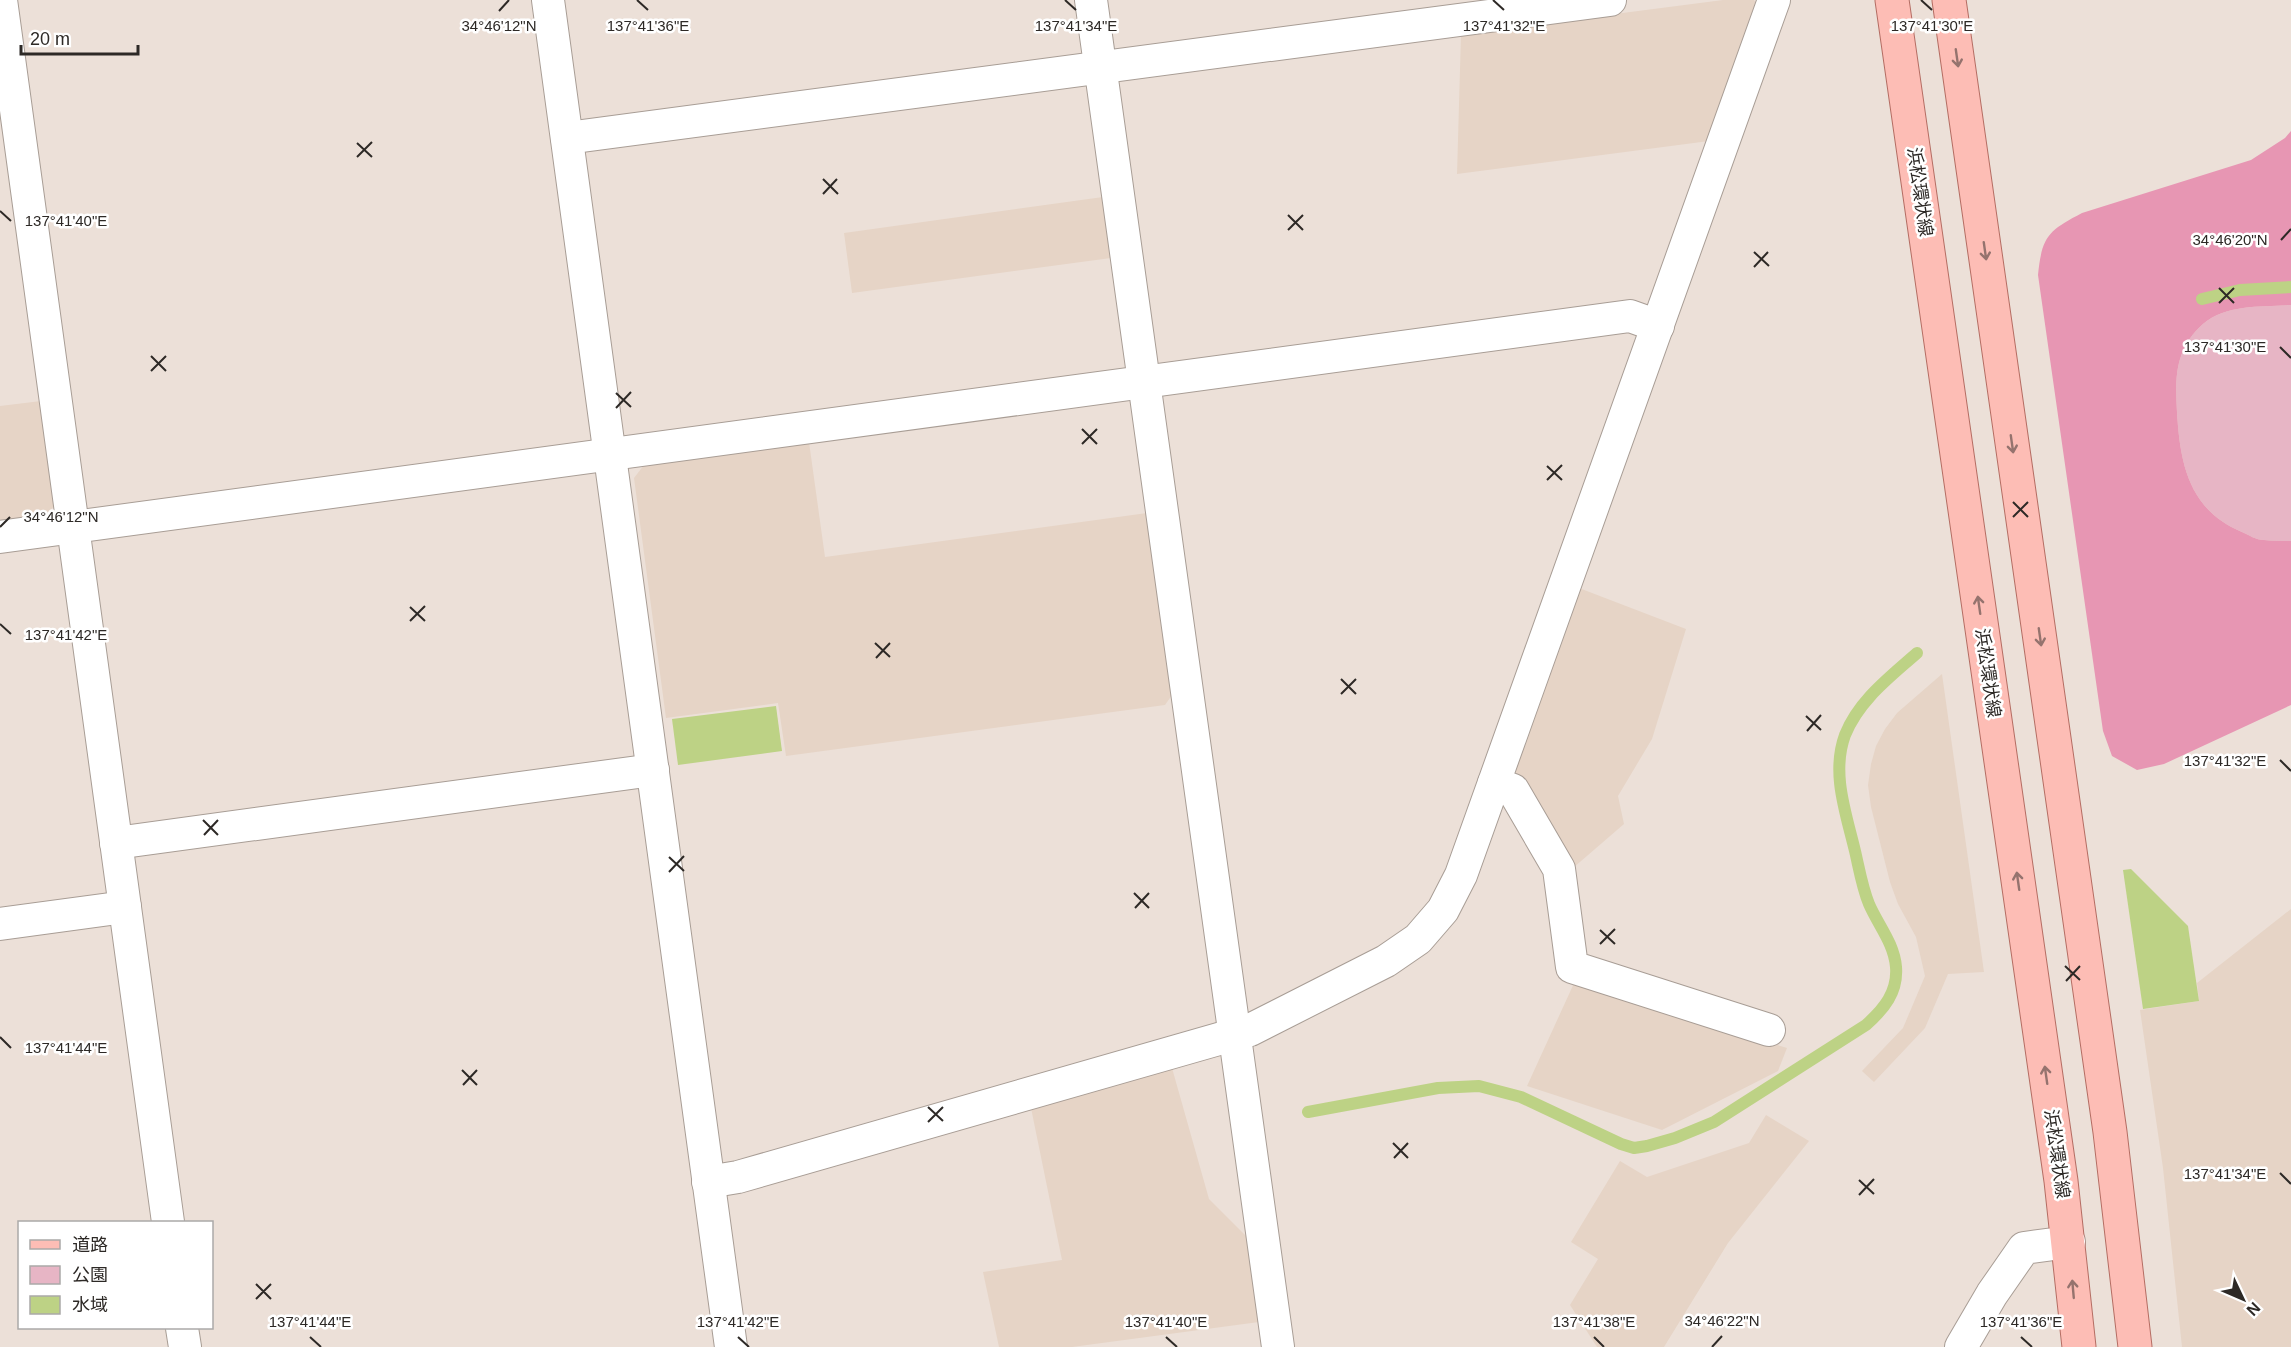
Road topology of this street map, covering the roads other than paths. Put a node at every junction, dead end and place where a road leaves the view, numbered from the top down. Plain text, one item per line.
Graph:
1 (1, 0) edge
2 (548, 0) edge
3 (1090, 0) edge
4 (1610, 0) edge
5 (1774, 0) edge
6 (1892, 0) edge
7 (1949, 0) edge
8 (1100, 68) junction
9 (567, 138) junction
10 (1658, 326) junction
11 (1143, 382) junction
12 (609, 455) junction
13 (73, 527) junction
14 (0, 537) edge
15 (652, 770) junction
16 (1494, 783) junction
17 (116, 843) junction
18 (125, 907) junction
19 (0, 924) edge
20 (1769, 1030) dead end
21 (1234, 1035) junction
22 (708, 1182) junction
23 (168, 1221) edge
24 (2068, 1242) junction
25 (182, 1329) edge
26 (185, 1347) edge
27 (731, 1347) edge
28 (1278, 1347) edge
29 (1961, 1347) edge
30 (2079, 1347) edge
31 (2135, 1347) edge

1 - 13 street
2 - 9 street
3 - 8 street
4 - 8 street
5 - 10 street
24 -> 6 main road, 浜松環状線
7 -> 31 main road
8 - 9 street
8 - 11 street
9 - 12 street
10 - 11 street
10 - 16 street
11 - 12 street
11 - 21 street
12 - 13 street
12 - 15 street
13 - 14 street
13 - 17 street
15 - 17 street
15 - 22 street
16 - 20 street
16 - 21 street
17 - 18 street
18 - 19 street
18 - 23 street
21 - 22 street
21 - 28 street
22 - 27 street
24 - 29 street
30 -> 24 main road, 浜松環状線
25 - 26 street

